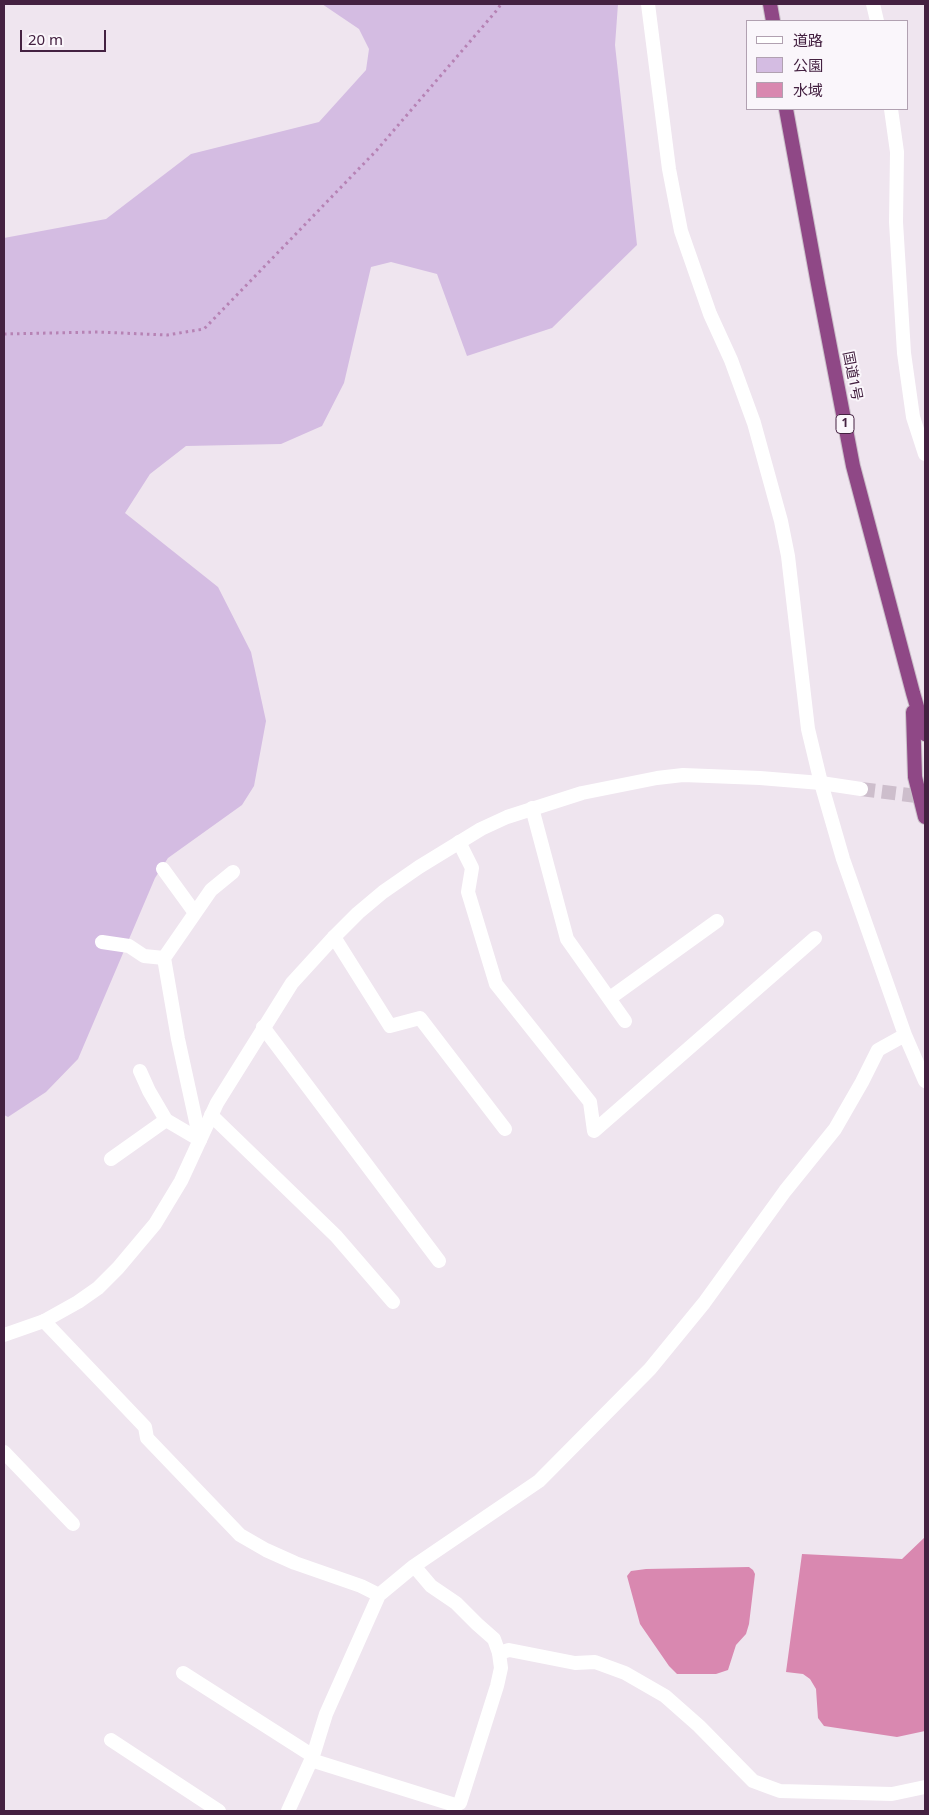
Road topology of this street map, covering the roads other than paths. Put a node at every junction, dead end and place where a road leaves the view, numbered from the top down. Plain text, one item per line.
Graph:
1 (648, 4) edge
2 (770, 4) edge
3 (873, 4) edge
4 (773, 20) edge
5 (878, 20) edge
6 (786, 110) edge
7 (891, 110) edge
8 (925, 454) edge
9 (913, 693) junction
10 (925, 734) edge
11 (821, 783) junction
12 (861, 789) tunnel mouth
13 (532, 808) junction
14 (925, 817) edge
15 (459, 842) junction
16 (163, 869) dead end
17 (233, 872) dead end
18 (195, 914) junction
19 (717, 921) dead end
20 (334, 937) junction
21 (816, 938) dead end
22 (102, 942) dead end
23 (164, 958) junction
24 (610, 998) junction
25 (626, 1021) dead end
26 (263, 1027) junction
27 (905, 1035) junction
28 (140, 1071) dead end
29 (925, 1081) edge
30 (211, 1115) junction
31 (166, 1120) junction
32 (505, 1130) dead end
33 (200, 1140) junction
34 (111, 1159) dead end
35 (439, 1261) dead end
36 (393, 1302) dead end
37 (44, 1321) junction
38 (4, 1335) edge
39 (4, 1452) edge
40 (74, 1524) dead end
41 (414, 1566) junction
42 (379, 1595) junction
43 (499, 1653) junction
44 (183, 1673) dead end
45 (111, 1740) dead end
46 (312, 1758) junction
47 (925, 1787) edge
48 (219, 1811) edge
49 (288, 1811) edge

1 - 11 street
2 - 4 highway
3 - 5 street
6 - 9 highway, 国道1号 / 1
7 - 8 street
9 - 10 highway, 国道1号 / 1
9 - 14 highway, 1
11 - 12 street
11 - 13 street
11 - 27 street
13 - 15 street
13 - 24 street
15 - 20 street
15 - 21 street
16 - 18 street
17 - 18 street
18 - 23 street
19 - 24 street
20 - 26 street
20 - 32 street
22 - 23 street
23 - 33 street
24 - 25 street
26 - 30 street
26 - 35 street
27 - 29 street
27 - 41 street
28 - 31 street
30 - 33 street
30 - 36 street
31 - 33 street
31 - 34 street
33 - 37 street
37 - 38 street
37 - 42 street
39 - 40 street
41 - 42 street
41 - 43 street
42 - 46 street
43 - 46 street
43 - 47 street
44 - 46 street
45 - 48 street
46 - 49 street

